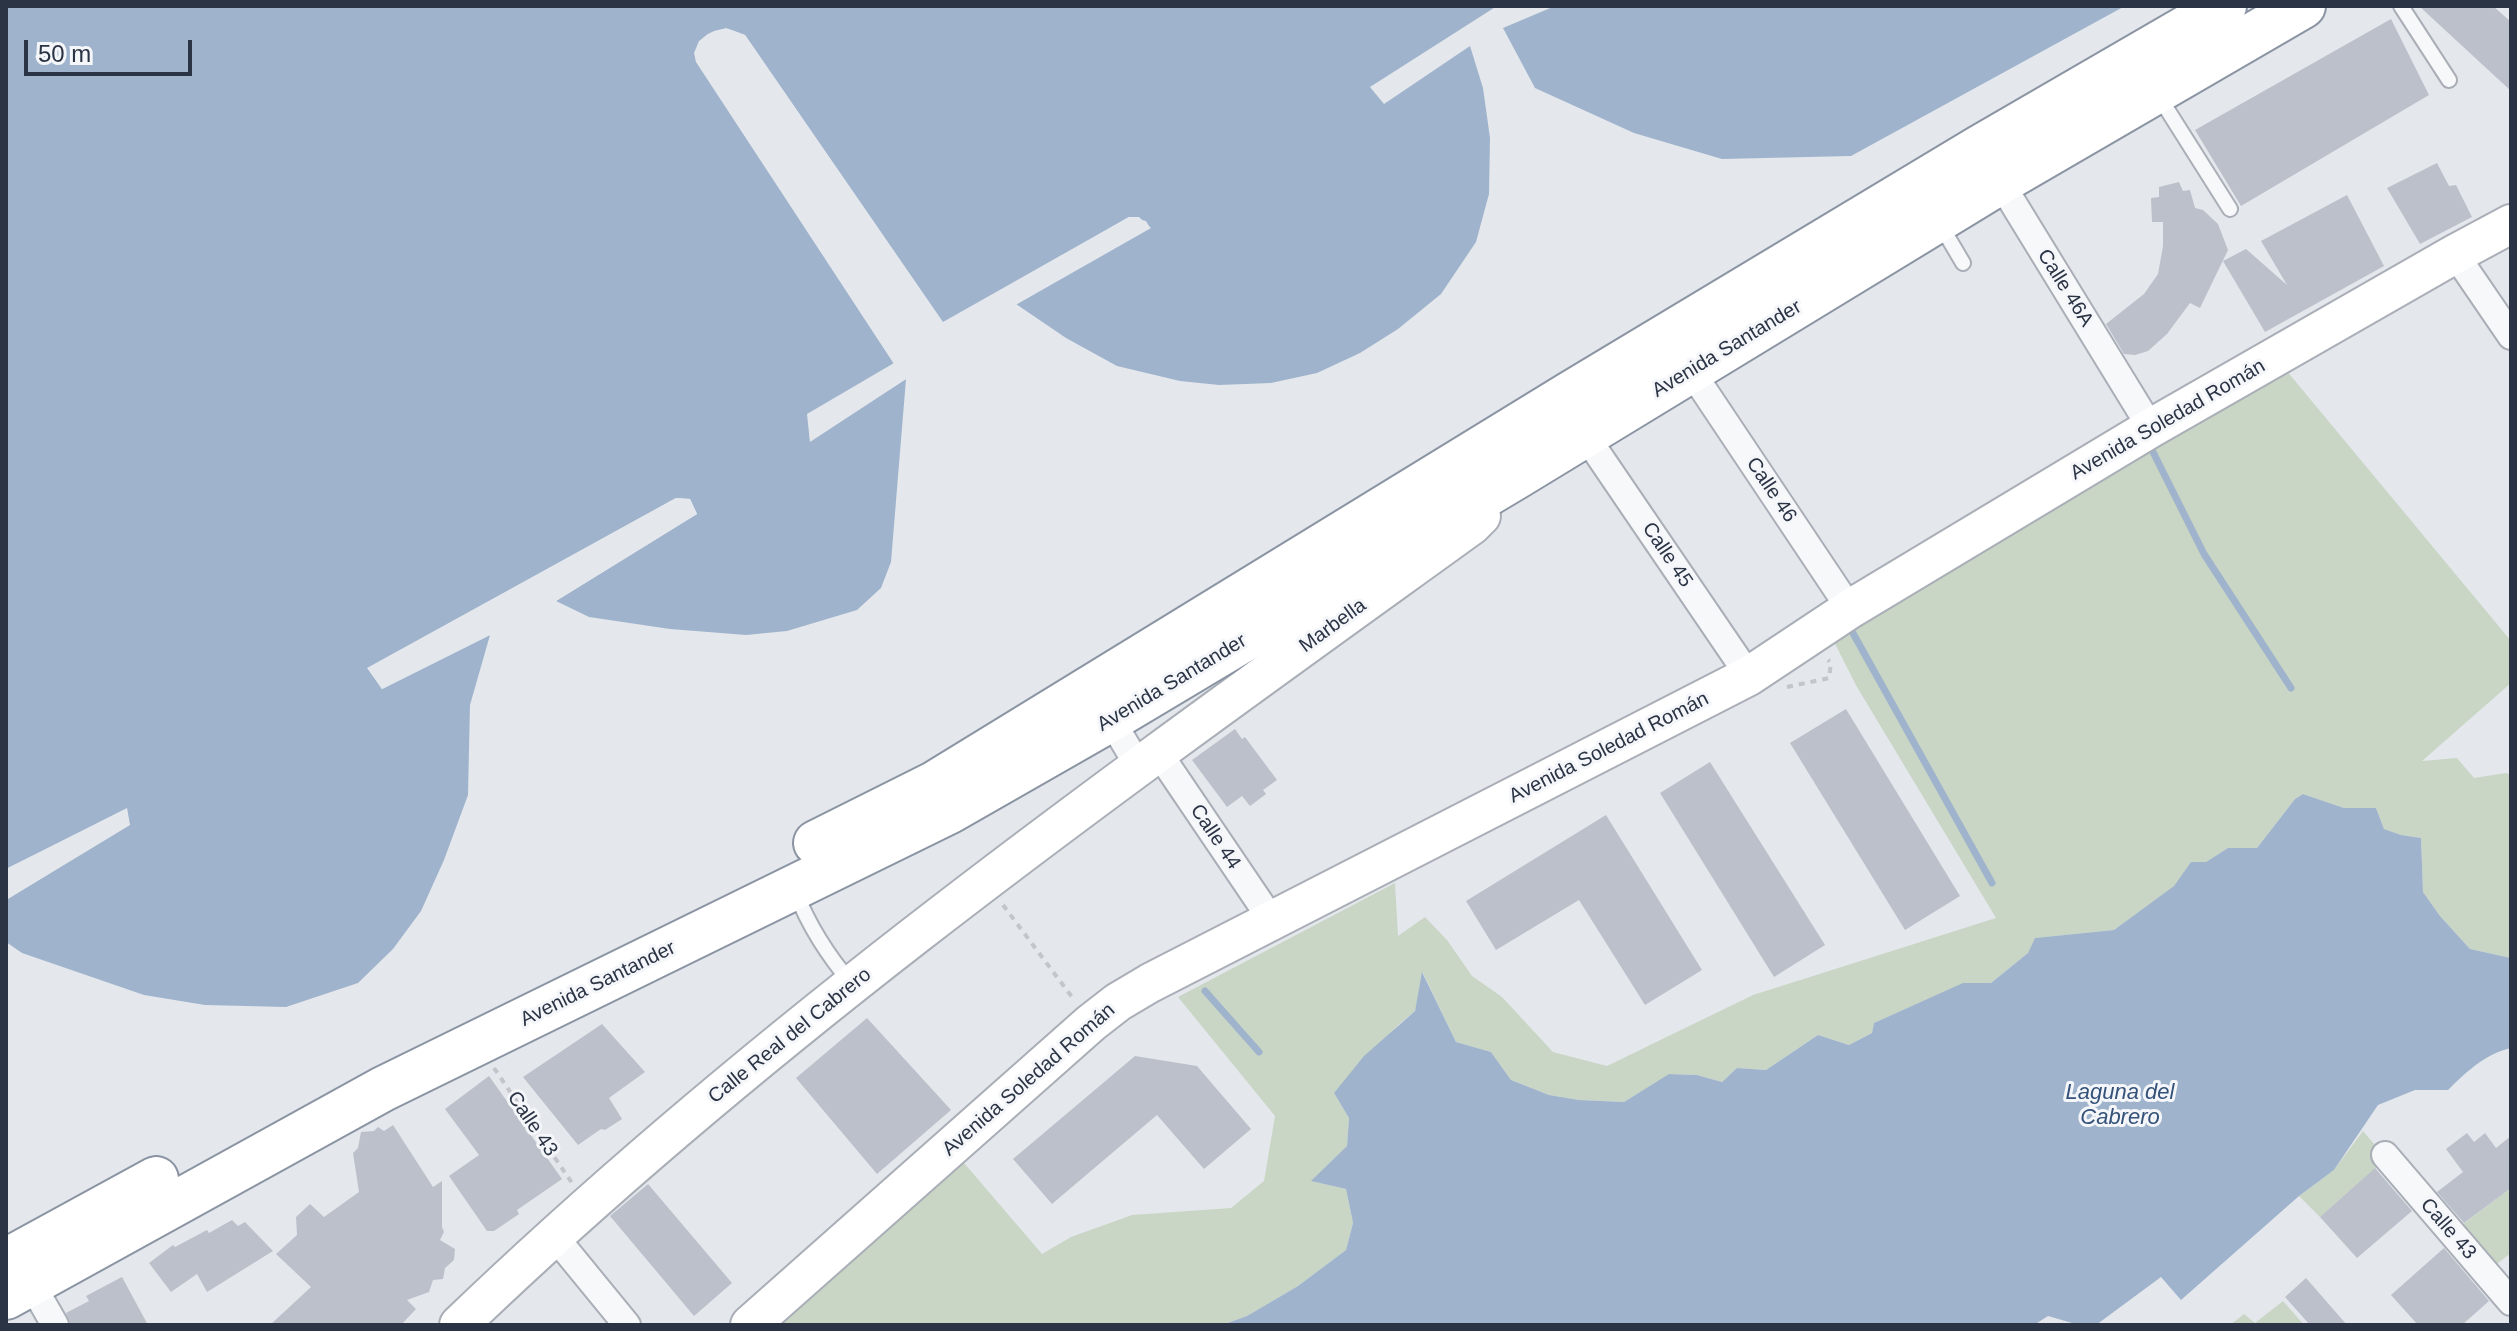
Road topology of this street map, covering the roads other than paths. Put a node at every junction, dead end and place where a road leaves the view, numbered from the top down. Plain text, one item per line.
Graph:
1 (2224, 6) edge
2 (2303, 6) edge
3 (2401, 6) edge
4 (2449, 80) dead end
5 (2156, 92) junction
6 (1990, 165) junction
7 (2230, 209) dead end
8 (1938, 220) junction
9 (2511, 224) edge
10 (2455, 254) junction
11 (1963, 263) dead end
12 (2511, 336) edge
13 (1691, 371) junction
14 (2151, 428) junction
15 (1585, 435) junction
16 (1519, 475) junction
17 (1850, 609) junction
18 (1749, 676) junction
19 (1102, 703) junction
20 (1148, 759) junction
21 (794, 888) junction
22 (1273, 922) junction
23 (852, 984) junction
24 (2385, 1155) dead end
25 (555, 1237) junction
26 (14, 1280) edge
27 (2511, 1302) edge
28 (55, 1325) edge
29 (459, 1325) edge
30 (627, 1325) edge
31 (750, 1325) edge

1 - 6 highway, Avenida Santander
2 - 5 highway, Avenida Santander
3 - 4 lane
5 - 6 highway, Avenida Santander
5 - 7 lane
6 - 8 highway, Avenida Santander
6 - 14 street, Calle 46A
6 - 19 highway, Avenida Santander
8 - 11 lane
8 - 13 highway, Avenida Santander
9 - 10 street, Avenida Soledad Román
10 - 12 street
10 - 14 street, Avenida Soledad Román
13 - 15 highway, Avenida Santander
13 - 17 street, Calle 46
14 - 17 street, Avenida Soledad Román
15 - 16 highway, Avenida Santander
15 - 18 street, Calle 45
16 - 19 highway, Avenida Santander
16 - 20 street, Marbella
17 - 18 street, Avenida Soledad Román
18 - 22 street, Avenida Soledad Román
19 - 20 street, Calle 44
19 - 21 highway, Avenida Santander
19 - 26 highway, Avenida Santander
20 - 22 street, Calle 44
20 - 23 street, Calle Real del Cabrero
21 - 23 lane
21 - 26 highway, Avenida Santander
22 - 31 street, Avenida Soledad Román
23 - 25 street, Calle Real del Cabrero
24 - 27 street, Calle 43
25 - 29 street, Calle Real del Cabrero
25 - 30 street
26 - 28 street

